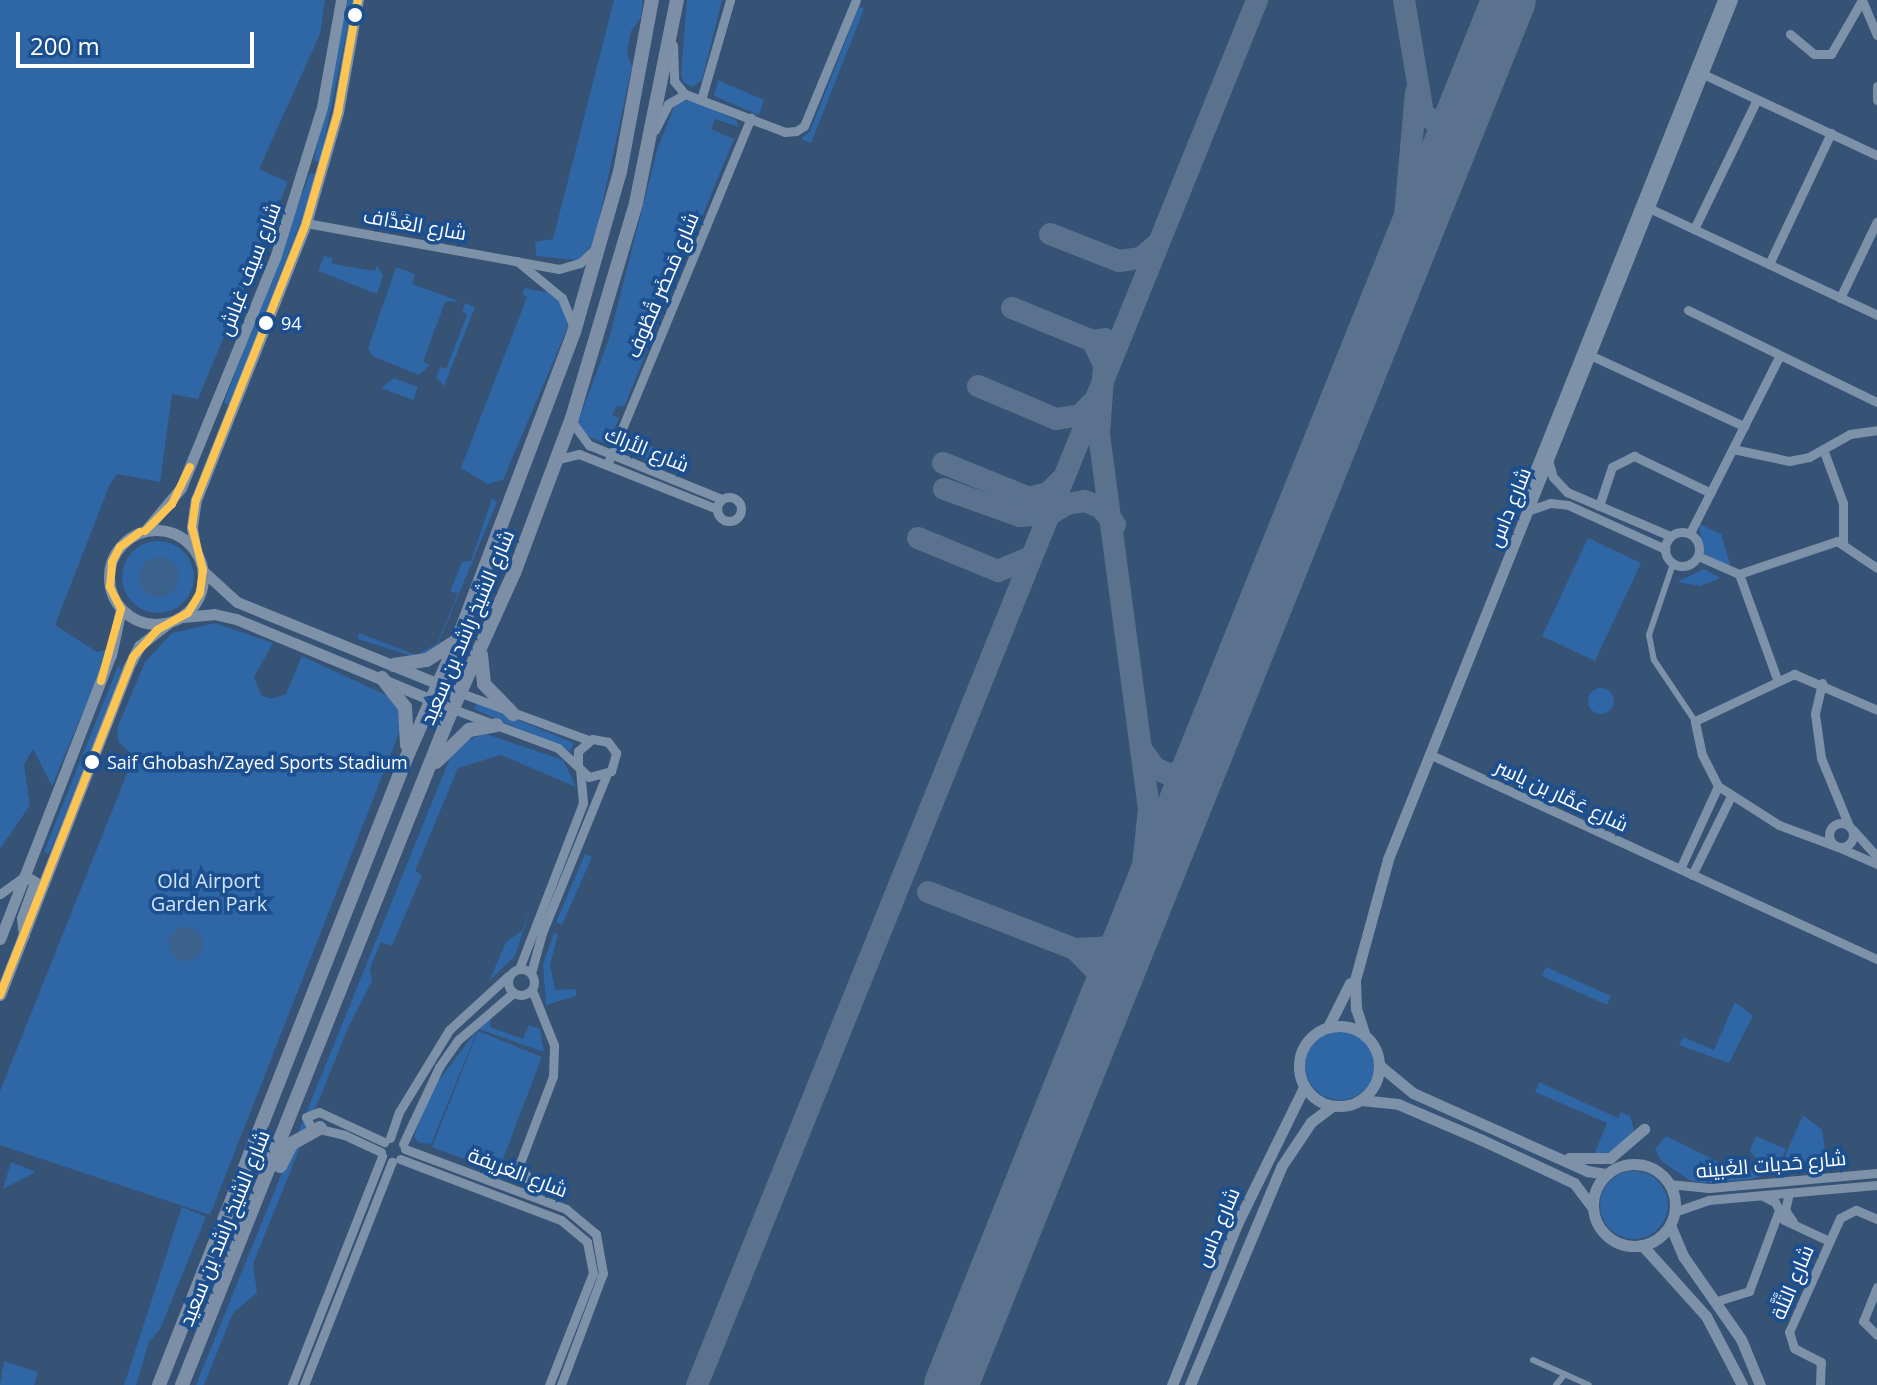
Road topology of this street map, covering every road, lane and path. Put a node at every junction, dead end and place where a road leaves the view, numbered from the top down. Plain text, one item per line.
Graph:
1 (341, 0) edge
2 (358, 0) edge
3 (652, 0) edge
4 (677, 0) edge
5 (730, 0) edge
6 (856, 0) edge
7 (1723, 0) edge
8 (1732, 0) edge
9 (1862, 0) edge
10 (674, 22) junction
11 (1790, 34) dead end
12 (1877, 35) edge
13 (1703, 74) junction
14 (1877, 86) edge
15 (685, 94) junction
16 (1757, 99) junction
17 (701, 100) junction
18 (1877, 100) edge
19 (751, 118) junction
20 (1831, 133) junction
21 (652, 136) junction
22 (1877, 155) edge
23 (1649, 208) junction
24 (1877, 221) edge
25 (306, 223) junction
26 (1694, 229) junction
27 (599, 245) junction
28 (517, 261) junction
29 (1769, 264) junction
30 (1840, 298) junction
31 (1688, 310) dead end
32 (1877, 315) edge
33 (574, 332) junction
34 (1590, 355) junction
35 (1779, 357) junction
36 (1877, 402) edge
37 (572, 418) junction
38 (1744, 426) junction
39 (1877, 430) edge
40 (201, 441) junction
41 (217, 446) junction
42 (1733, 449) junction
43 (1823, 449) junction
44 (612, 454) junction
45 (555, 460) junction
46 (1548, 460) junction
47 (607, 465) junction
48 (686, 485) junction
49 (1711, 493) junction
50 (682, 495) junction
51 (1570, 500) junction
52 (1601, 506) junction
53 (1527, 511) junction
54 (1597, 518) junction
55 (145, 531) junction
56 (1690, 533) junction
57 (1670, 536) junction
58 (1843, 543) junction
59 (1665, 549) junction
60 (196, 553) junction
61 (1698, 556) junction
62 (1673, 564) junction
63 (1876, 566) edge
64 (203, 570) junction
65 (1739, 574) junction
66 (121, 609) junction
67 (182, 617) junction
68 (168, 623) junction
69 (458, 639) junction
70 (481, 650) junction
71 (394, 665) junction
72 (382, 678) junction
73 (1777, 679) junction
74 (438, 682) junction
75 (1822, 683) junction
76 (461, 693) junction
77 (430, 699) junction
78 (453, 709) junction
79 (1877, 710) edge
80 (513, 714) junction
81 (1695, 721) junction
82 (497, 725) junction
83 (588, 740) junction
84 (1429, 754) junction
85 (405, 761) junction
86 (430, 768) junction
87 (579, 768) junction
88 (606, 776) junction
89 (1718, 786) junction
90 (1731, 796) junction
91 (1835, 796) junction
92 (1704, 818) junction
93 (1716, 824) junction
94 (1832, 827) junction
95 (1850, 827) junction
96 (1802, 835) junction
97 (1838, 847) junction
98 (1877, 857) edge
99 (1877, 864) edge
100 (1680, 869) junction
101 (1692, 875) junction
102 (25, 876) junction
103 (0, 894) edge
104 (24, 935) junction
105 (0, 939) edge
106 (1877, 959) edge
107 (519, 969) junction
108 (531, 973) junction
109 (508, 976) junction
110 (532, 990) junction
111 (516, 994) junction
112 (0, 995) edge
113 (542, 1018) junction
114 (1328, 1027) junction
115 (1365, 1036) junction
116 (1379, 1065) junction
117 (1304, 1087) junction
118 (1361, 1100) junction
119 (1332, 1106) junction
120 (320, 1128) junction
121 (1644, 1129) dead end
122 (404, 1146) junction
123 (384, 1147) junction
124 (1540, 1150) junction
125 (396, 1160) junction
126 (520, 1163) junction
127 (1877, 1173) edge
128 (1607, 1174) junction
129 (483, 1179) junction
130 (1669, 1184) junction
131 (1877, 1185) edge
132 (1789, 1193) junction
133 (1761, 1195) junction
134 (539, 1200) junction
135 (1593, 1208) junction
136 (1674, 1212) junction
137 (1778, 1213) junction
138 (1877, 1219) edge
139 (1796, 1224) junction
140 (1670, 1225) junction
141 (1829, 1241) junction
142 (239, 1243) junction
143 (1642, 1245) junction
144 (1877, 1287) edge
145 (1717, 1301) junction
146 (1877, 1335) edge
147 (1533, 1360) dead end
148 (1565, 1374) junction
149 (159, 1385) edge
150 (182, 1385) edge
151 (292, 1385) edge
152 (304, 1385) edge
153 (549, 1385) edge
154 (561, 1385) edge
155 (1172, 1385) edge
156 (1190, 1385) edge
157 (1556, 1385) edge
158 (1589, 1385) edge
159 (1742, 1385) edge
160 (1760, 1385) edge
161 (1820, 1385) edge

1 - 40 street, شارع سيف غباش
2 - 25 street, شارع سيف غباش
3 - 27 main road, شارع الشيخ راشد بن سعيد
4 - 10 main road, شارع الشيخ راشد بن سعيد
5 - 17 street
6 - 19 street
7 - 114 street, شارع داس
8 - 13 street, شارع داس
9 - 11 street
9 - 12 street
10 - 15 street
10 - 21 main road, شارع الشيخ راشد بن سعيد
13 - 16 street
13 - 23 street, شارع داس
14 - 18 street
15 - 17 street
15 - 21 street
16 - 20 street
16 - 26 street
17 - 19 street
19 - 44 street, شارع مَحضَر قُطُوف
20 - 22 street
20 - 29 street
21 - 37 main road, شارع الشيخ راشد بن سعيد
23 - 26 street
23 - 34 street, شارع داس
24 - 30 street
25 - 28 street, شارع الغَدَّاف
25 - 41 street, شارع سيف غباش
26 - 29 street
27 - 28 street, شارع الغَدَّاف
27 - 33 main road, شارع الشيخ راشد بن سعيد
28 - 33 street, شارع الغَدَّاف
29 - 30 street
30 - 32 street
31 - 35 street
33 - 69 main road, شارع الشيخ راشد بن سعيد
34 - 38 street
34 - 46 street, شارع داس
35 - 36 street
35 - 38 street
37 - 44 street, شارع الأراك
37 - 45 main road, شارع الشيخ راشد بن سعيد
38 - 42 street
39 - 43 street
40 - 41 street
40 - 55 street, شارع سيف غباش
41 - 60 street, شارع سيف غباش
42 - 43 street
42 - 49 street
43 - 58 street
44 - 47 street, شارع مَحضَر قُطُوف
44 - 48 street, شارع الأراك
45 - 47 street, شارع الأراك
45 - 70 main road, شارع الشيخ راشد بن سعيد
46 - 51 street
46 - 53 street, شارع داس
47 - 50 street, شارع الأراك
48 - 50 street
48 - 50 street, شارع الأراك
49 - 52 street
49 - 56 street
51 - 52 street
51 - 53 street
51 - 54 street
52 - 54 street
52 - 57 street
53 - 84 street, شارع داس
54 - 59 street
55 - 60 street
55 - 66 street
56 - 57 street
56 - 61 street
57 - 59 street
58 - 63 street
58 - 65 street
59 - 62 street
60 - 64 street
61 - 62 street
61 - 65 street
62 - 81 street
64 - 67 street
64 - 71 street
65 - 73 street
66 - 68 street
66 - 102 street
67 - 68 street
67 - 72 street
68 - 104 street
69 - 71 main road
69 - 74 main road, شارع الشيخ راشد بن سعيد
70 - 76 main road, شارع الشيخ راشد بن سعيد
70 - 80 main road
71 - 74 street
72 - 77 street
72 - 85 main road
73 - 75 street
73 - 81 street
74 - 76 street
74 - 77 main road, شارع الشيخ راشد بن سعيد
75 - 79 street
75 - 91 street
76 - 78 main road, شارع الشيخ راشد بن سعيد
76 - 80 street
77 - 78 street
77 - 85 main road, شارع الشيخ راشد بن سعيد
78 - 82 street
78 - 86 main road, شارع الشيخ راشد بن سعيد
80 - 83 street
81 - 89 street
82 - 86 main road
82 - 87 street
83 - 87 street
83 - 88 street
84 - 100 street, شارع عَمَّار بن ياسِر
84 - 115 street, شارع داس
85 - 149 main road, شارع الشيخ راشد بن سعيد
86 - 142 main road, شارع الشيخ راشد بن سعيد
87 - 88 street
87 - 107 street
88 - 108 street
89 - 90 street
89 - 92 street
90 - 93 street
90 - 96 street
91 - 94 street
91 - 95 street
92 - 93 street
92 - 100 street
93 - 101 street
94 - 95 street
94 - 96 street
94 - 97 street
95 - 97 street
95 - 98 street
96 - 97 street
97 - 99 street
100 - 101 street, شارع عَمَّار بن ياسِر
101 - 106 street, شارع عَمَّار بن ياسِر
102 - 103 street
102 - 104 street
102 - 105 street
104 - 112 street
107 - 108 street
107 - 109 street
108 - 110 street
109 - 111 street
109 - 123 street
110 - 111 street
110 - 113 street
111 - 113 street
111 - 122 street
113 - 126 street
114 - 115 street
114 - 117 street
115 - 116 street
116 - 118 street
116 - 124 street
117 - 119 street
117 - 155 street, شارع داس
118 - 119 street
118 - 135 street
119 - 156 street, شارع داس
120 - 123 street
120 - 123 street
120 - 142 main road
121 - 124 street
122 - 123 street, شارع الغريفة
122 - 125 street
122 - 129 street, شارع الغريفة
123 - 125 street, شارع الغريفة
123 - 151 street
124 - 128 street
125 - 152 street
125 - 153 street, شارع الغريفة
126 - 129 street
126 - 134 street
127 - 130 street, شارع حَدبات الغَبينه
128 - 130 street
128 - 135 street
129 - 134 street, شارع الغريفة
130 - 136 street
131 - 132 street, شارع حَدبات الغَبينه
132 - 133 street, شارع حَدبات الغَبينه
132 - 139 street
133 - 136 street, شارع حَدبات الغَبينه
133 - 137 street
134 - 154 street, شارع الغريفة
135 - 143 street
136 - 140 street
137 - 139 street
137 - 145 street
138 - 141 street, شارع التَّلَّة
139 - 141 street
140 - 143 street
140 - 145 street
141 - 161 street, شارع التَّلَّة
142 - 150 main road, شارع الشيخ راشد بن سعيد
143 - 159 street
144 - 146 street
145 - 160 street
147 - 148 street
148 - 157 street
148 - 158 street

